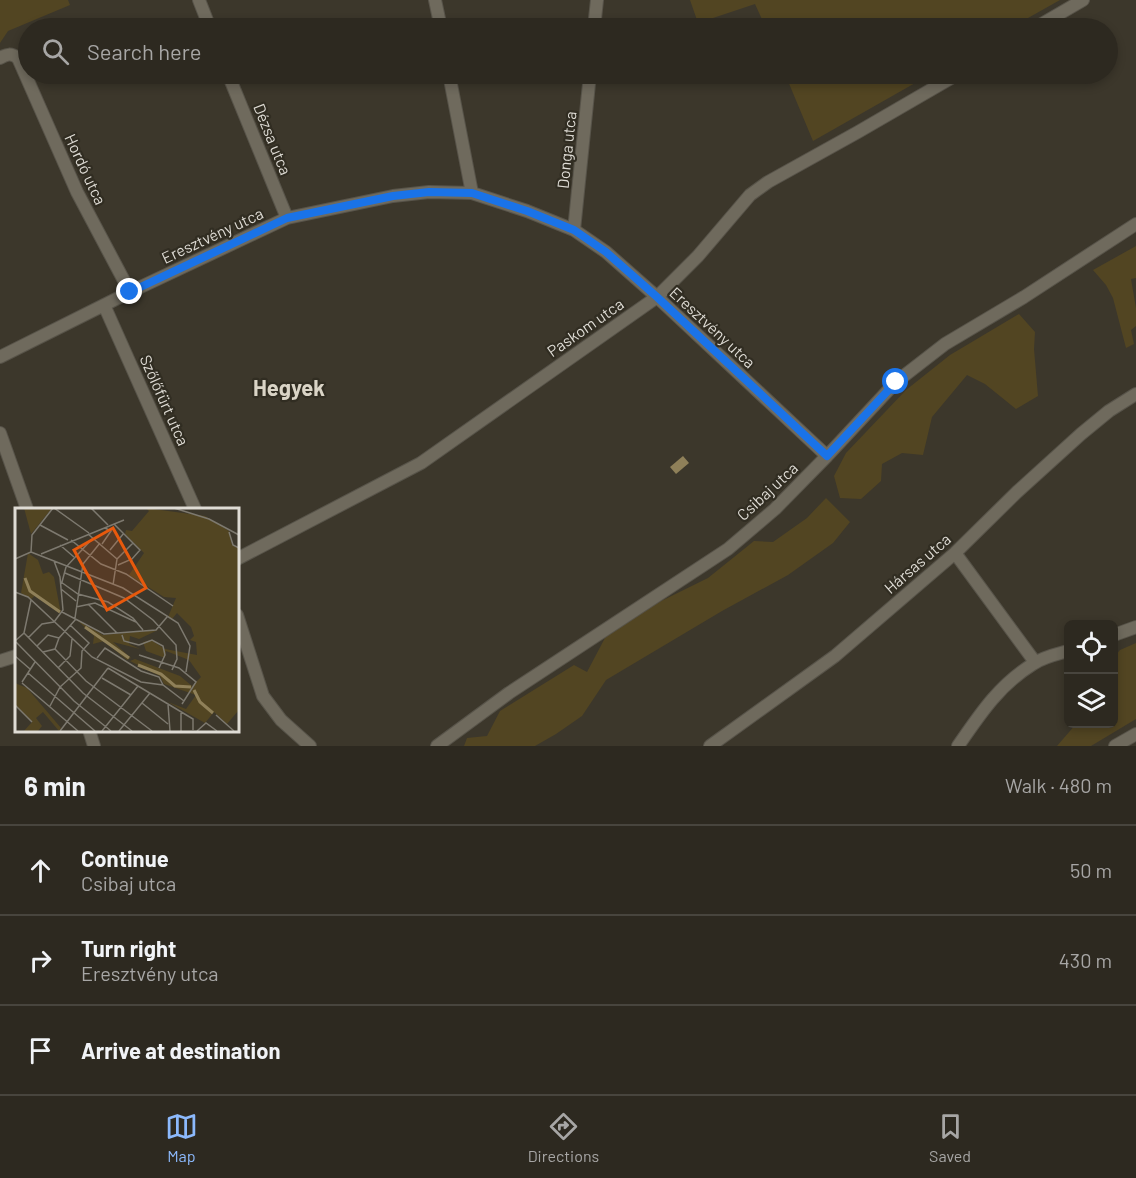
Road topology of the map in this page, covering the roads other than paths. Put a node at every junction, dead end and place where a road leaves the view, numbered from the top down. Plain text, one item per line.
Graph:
1 (199, 0) edge
2 (435, 0) edge
3 (597, 0) edge
4 (1083, 0) edge
5 (206, 18) edge
6 (439, 18) edge
7 (595, 18) edge
8 (1052, 18) edge
9 (0, 58) edge
10 (18, 58) edge
11 (29, 84) edge
12 (232, 84) edge
13 (451, 84) edge
14 (589, 84) edge
15 (941, 84) edge
16 (472, 193) junction
17 (287, 218) junction
18 (1136, 224) edge
19 (574, 230) junction
20 (130, 292) junction
21 (657, 297) junction
22 (104, 305) junction
23 (0, 357) edge
24 (1136, 394) edge
25 (0, 433) edge
26 (827, 456) junction
27 (27, 508) edge
28 (195, 508) edge
29 (955, 553) junction
30 (238, 558) edge
31 (238, 618) edge
32 (1136, 627) edge
33 (1118, 633) edge
34 (1064, 652) edge
35 (15, 656) edge
36 (0, 662) edge
37 (1035, 662) junction
38 (90, 731) edge
39 (1136, 734) edge
40 (94, 746) edge
41 (310, 746) edge
42 (437, 746) edge
43 (710, 746) edge
44 (958, 746) edge
45 (1115, 746) edge

1 - 5 street
2 - 6 street
3 - 7 street
4 - 8 street
9 - 10 street, Hordó utca
11 - 20 street, Hordó utca
12 - 17 street, Dézsa utca
13 - 16 street
14 - 19 street, Donga utca
15 - 21 street, Paskom utca
16 - 17 street, Eresztvény utca
16 - 19 street, Eresztvény utca
17 - 20 street, Eresztvény utca
18 - 26 street, Csibaj utca
19 - 21 street, Eresztvény utca
20 - 22 street, Eresztvény utca
21 - 26 street, Eresztvény utca
21 - 30 street, Paskom utca
22 - 23 street, Eresztvény utca
22 - 28 street, Szőlőfürt utca
24 - 29 street, Hársas utca
25 - 27 street
26 - 42 street, Csibaj utca
29 - 37 street
29 - 43 street, Hársas utca
31 - 41 street
32 - 33 street
34 - 37 street
35 - 36 street
37 - 44 street
38 - 40 street
39 - 45 street

